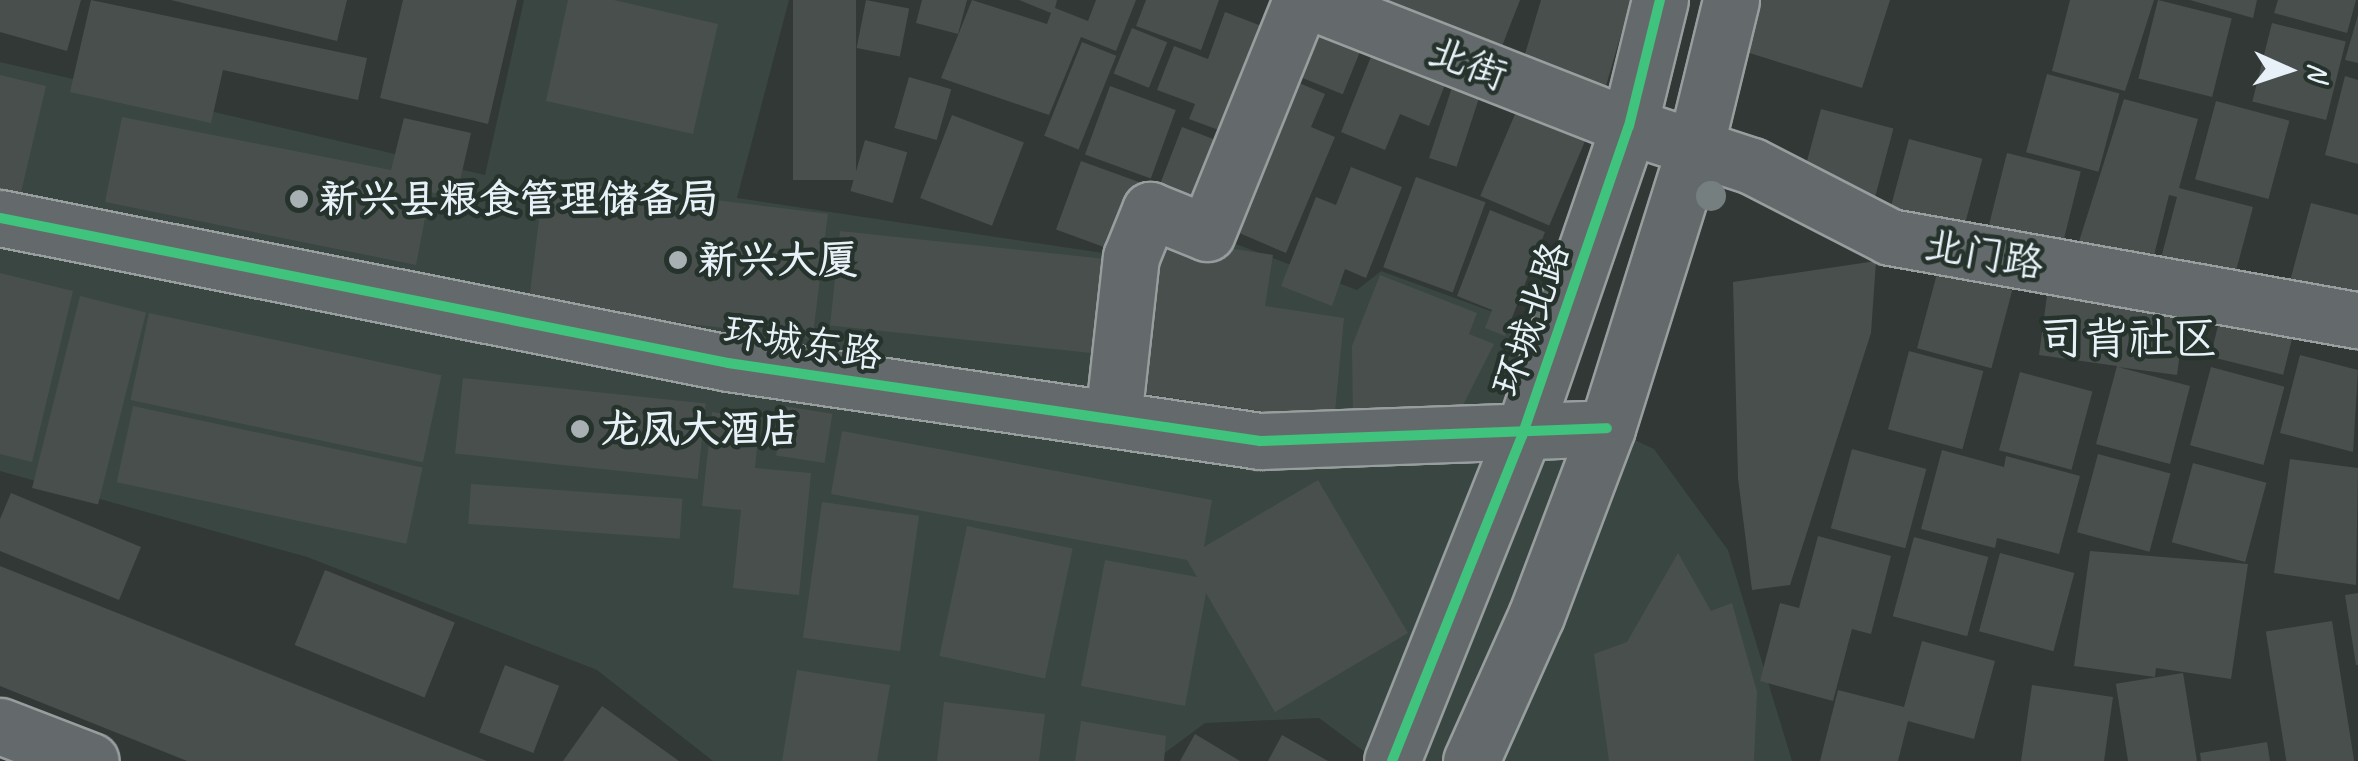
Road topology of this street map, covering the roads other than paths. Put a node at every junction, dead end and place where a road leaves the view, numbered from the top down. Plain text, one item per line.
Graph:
1 (1304, 0) edge
2 (1660, 0) edge
3 (1732, 0) edge
4 (1629, 126) junction
5 (1695, 148) junction
6 (0, 218) edge
7 (2358, 320) edge
8 (1561, 324) junction
9 (1113, 419) junction
10 (1607, 428) junction
11 (1522, 436) junction
12 (1433, 437) junction
13 (1470, 564) junction
14 (0, 726) edge
15 (91, 761) edge
16 (1392, 761) edge
17 (1471, 761) edge

1 - 4 street, 北街
1 - 9 street
2 - 4 street, 环城北路
3 - 5 street
4 - 5 street, 北门路
4 - 8 street, 环城北路
5 - 7 street, 北门路
5 - 10 street
6 - 9 street, 环城东路
8 - 11 street, 环城北路
8 - 12 street
9 - 12 street, 环城东路
10 - 11 street, 环城东路
10 - 17 street
11 - 12 street, 环城东路
11 - 13 street, 环城北路
12 - 13 street
13 - 16 street, 环城北路
14 - 15 street

